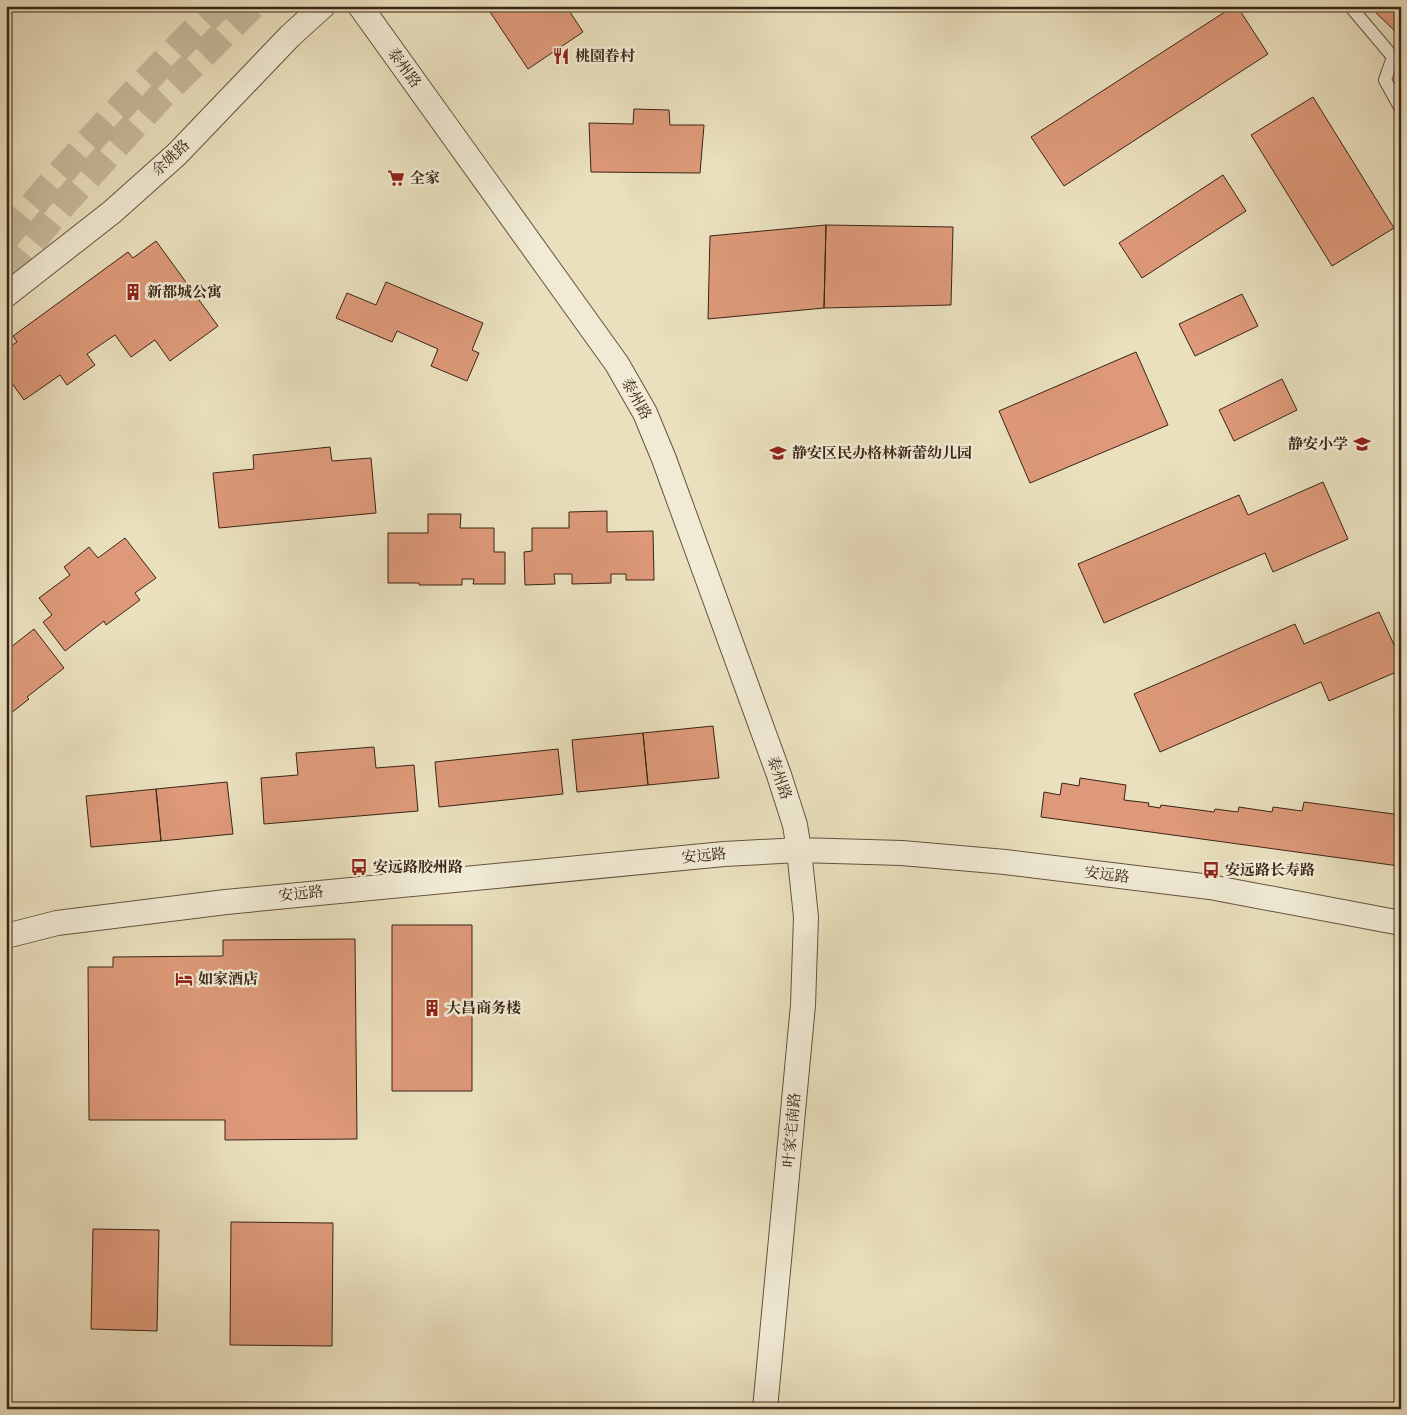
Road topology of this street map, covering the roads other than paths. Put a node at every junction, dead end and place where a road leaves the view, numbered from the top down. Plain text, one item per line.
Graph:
1 (323, 6) edge
2 (360, 6) edge
3 (1350, 6) edge
4 (1401, 109) edge
5 (6, 295) edge
6 (799, 850) junction
7 (1401, 924) edge
8 (6, 936) edge
9 (765, 1409) edge

1 - 5 street, 余姚路
2 - 6 street, 泰州路
3 - 4 lane
6 - 7 street, 安远路
6 - 8 street, 安远路
6 - 9 street, 叶家宅南路

